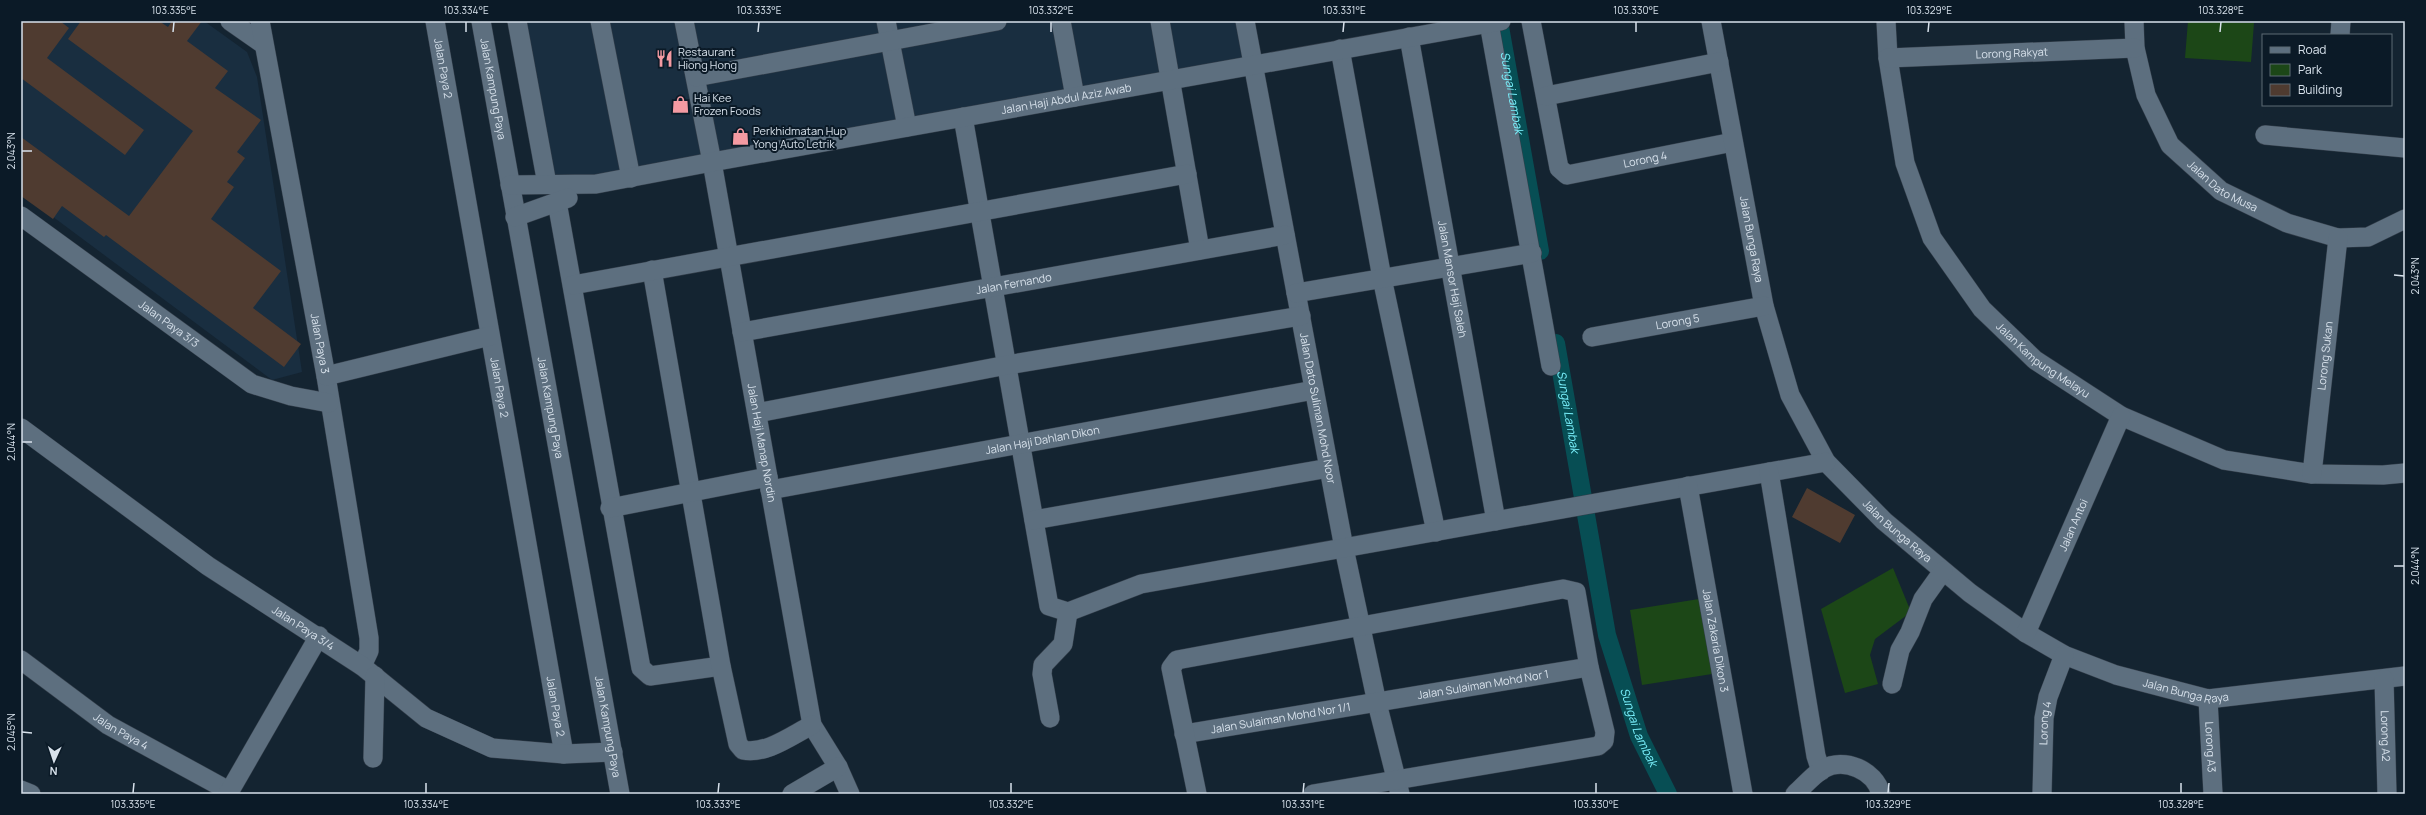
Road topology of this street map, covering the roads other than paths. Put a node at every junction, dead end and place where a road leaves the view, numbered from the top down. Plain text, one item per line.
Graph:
1 (230, 21) edge
2 (260, 21) edge
3 (435, 21) edge
4 (481, 21) edge
5 (517, 21) edge
6 (600, 21) edge
7 (684, 21) edge
8 (886, 21) edge
9 (997, 21) edge
10 (1062, 21) edge
11 (1160, 21) edge
12 (1245, 21) edge
13 (1531, 21) edge
14 (1712, 21) edge
15 (1886, 21) edge
16 (2134, 21) edge
17 (2341, 21) edge
18 (1495, 22) edge
19 (1446, 26) edge
20 (2340, 34) edge
21 (1409, 37) junction
22 (890, 41) junction
23 (263, 44) junction
24 (2135, 48) junction
25 (1340, 49) junction
26 (1888, 58) junction
27 (1719, 62) junction
28 (1253, 65) junction
29 (696, 77) junction
30 (1170, 80) junction
31 (1546, 96) junction
32 (1075, 97) junction
33 (963, 117) junction
34 (907, 127) junction
35 (2265, 135) dead end
36 (1733, 142) junction
37 (2405, 148) edge
38 (712, 162) junction
39 (1186, 174) junction
40 (631, 178) junction
41 (547, 184) junction
42 (596, 184) junction
43 (510, 186) junction
44 (557, 202) junction
45 (980, 211) junction
46 (21, 216) edge
47 (515, 217) junction
48 (2405, 219) edge
49 (1285, 235) junction
50 (2338, 238) junction
51 (1200, 250) junction
52 (1532, 253) junction
53 (729, 256) junction
54 (1450, 266) junction
55 (652, 270) junction
56 (1382, 278) junction
57 (573, 285) junction
58 (993, 287) junction
59 (1296, 293) junction
60 (1764, 306) junction
61 (1301, 316) junction
62 (742, 332) junction
63 (490, 336) junction
64 (1592, 337) dead end
65 (1007, 365) junction
66 (1551, 366) dead end
67 (326, 376) junction
68 (1314, 390) junction
69 (329, 403) junction
70 (757, 413) junction
71 (2121, 416) junction
72 (21, 428) edge
73 (1021, 444) junction
74 (1826, 462) junction
75 (1329, 468) junction
76 (1769, 472) junction
77 (2405, 473) edge
78 (2312, 474) junction
79 (769, 483) junction
80 (1688, 486) junction
81 (691, 492) junction
82 (610, 508) junction
83 (1034, 520) junction
84 (1496, 521) junction
85 (1436, 532) junction
86 (1344, 548) junction
87 (1943, 571) junction
88 (1068, 612) junction
89 (1360, 626) junction
90 (2026, 634) junction
91 (319, 636) junction
92 (2064, 655) junction
93 (21, 660) edge
94 (721, 666) junction
95 (1589, 667) junction
96 (368, 671) junction
97 (2405, 676) edge
98 (2384, 679) junction
99 (1892, 684) dead end
100 (2208, 699) junction
101 (1377, 703) junction
102 (1050, 718) dead end
103 (812, 724) junction
104 (1184, 734) junction
105 (613, 752) junction
106 (564, 754) junction
107 (373, 758) dead end
108 (838, 767) junction
109 (1828, 768) junction
110 (1399, 787) edge
111 (21, 790) edge
112 (229, 792) edge
113 (30, 794) edge
114 (620, 794) edge
115 (792, 794) edge
116 (850, 794) edge
117 (1197, 794) edge
118 (1313, 794) edge
119 (1743, 794) edge
120 (1795, 794) edge
121 (1881, 794) edge
122 (2042, 794) edge
123 (2213, 794) edge
124 (2387, 794) edge

1 - 23 street
2 - 23 street, Jalan Paya 3
3 - 63 street, Jalan Paya 2
4 - 43 street, Jalan Kampung Paya
5 - 41 street
6 - 40 street
7 - 29 street, Jalan Haji Manap Nordin
8 - 22 street
9 - 22 street
10 - 32 street
11 - 30 street
12 - 28 street, Jalan Dato Suliman Mohd Noor
13 - 31 street
14 - 27 street, Jalan Bunga Raya
15 - 26 street, Jalan Kampung Melayu
16 - 24 street, Jalan Dato Musa
17 - 20 street
18 - 19 street, Jalan Haji Abdul Aziz Awab
18 - 52 street
19 - 21 street, Jalan Haji Abdul Aziz Awab
21 - 25 street, Jalan Haji Abdul Aziz Awab
21 - 54 street, Jalan Mansor Haji Saleh
22 - 29 street
22 - 34 street
23 - 67 street, Jalan Paya 3
24 - 26 street, Lorong Rakyat
24 - 50 street, Jalan Dato Musa
25 - 28 street, Jalan Haji Abdul Aziz Awab
25 - 56 street
26 - 71 street, Jalan Kampung Melayu
27 - 31 street
27 - 36 street, Jalan Bunga Raya
28 - 30 street, Jalan Haji Abdul Aziz Awab
28 - 49 street, Jalan Dato Suliman Mohd Noor
29 - 38 street, Jalan Haji Manap Nordin
30 - 32 street, Jalan Haji Abdul Aziz Awab
30 - 39 street
31 - 36 street, Lorong 4
32 - 33 street, Jalan Haji Abdul Aziz Awab
33 - 34 street, Jalan Haji Abdul Aziz Awab
33 - 45 street
34 - 38 street, Jalan Haji Abdul Aziz Awab
35 - 37 street
36 - 60 street, Jalan Bunga Raya
38 - 40 street, Jalan Haji Abdul Aziz Awab
38 - 53 street, Jalan Haji Manap Nordin
39 - 45 street
39 - 51 street
40 - 42 street, Jalan Haji Abdul Aziz Awab
41 - 42 street
41 - 43 street
42 - 44 street
43 - 47 street, Jalan Kampung Paya
44 - 47 street
44 - 57 street
45 - 53 street
45 - 58 street
46 - 69 street, Jalan Paya 3/3
47 - 105 street, Jalan Kampung Paya
48 - 50 street, Jalan Dato Musa
49 - 51 street, Jalan Fernando
49 - 59 street, Jalan Dato Suliman Mohd Noor
50 - 78 street, Lorong Sukan
51 - 58 street, Jalan Fernando
52 - 54 street
52 - 66 street
53 - 55 street
53 - 62 street, Jalan Haji Manap Nordin
54 - 56 street
54 - 84 street, Jalan Mansor Haji Saleh
55 - 57 street
55 - 81 street
56 - 59 street
56 - 85 street
57 - 82 street
58 - 62 street, Jalan Fernando
58 - 65 street
59 - 61 street, Jalan Dato Suliman Mohd Noor
60 - 64 street, Lorong 5
60 - 74 street, Jalan Bunga Raya
61 - 65 street
61 - 68 street, Jalan Dato Suliman Mohd Noor
62 - 70 street, Jalan Haji Manap Nordin
63 - 67 street
63 - 106 street, Jalan Paya 2
65 - 70 street
65 - 73 street
67 - 69 street, Jalan Paya 3
68 - 73 street, Jalan Haji Dahlan Dikon
68 - 75 street, Jalan Dato Suliman Mohd Noor
69 - 96 street, Jalan Paya 3
70 - 79 street, Jalan Haji Manap Nordin
71 - 78 street, Jalan Kampung Melayu
71 - 90 street, Jalan Antoi
72 - 91 street, Jalan Paya 3/4
73 - 79 street, Jalan Haji Dahlan Dikon
73 - 83 street
74 - 76 street
74 - 87 street, Jalan Bunga Raya
75 - 83 street
75 - 86 street, Jalan Dato Suliman Mohd Noor
76 - 80 street
76 - 109 street
77 - 78 street, Jalan Kampung Melayu
79 - 81 street, Jalan Haji Dahlan Dikon
79 - 103 street, Jalan Haji Manap Nordin
80 - 84 street
80 - 119 street, Jalan Zakaria Dikon 3
81 - 82 street, Jalan Haji Dahlan Dikon
81 - 94 street
82 - 94 street
83 - 88 street
84 - 85 street
85 - 86 street
86 - 88 street
86 - 89 street, Jalan Dato Suliman Mohd Noor
87 - 90 street, Jalan Bunga Raya
87 - 99 street
88 - 102 street
89 - 95 street
89 - 101 street, Jalan Dato Suliman Mohd Noor
89 - 104 street
90 - 92 street, Jalan Bunga Raya
91 - 96 street, Jalan Paya 3/4
91 - 112 street
92 - 100 street, Jalan Bunga Raya
92 - 122 street, Lorong 4
93 - 112 street, Jalan Paya 4
94 - 103 street
95 - 101 street, Jalan Sulaiman Mohd Nor 1
95 - 110 street
96 - 106 street, Jalan Paya 3/4
96 - 107 street, Jalan Paya 3
97 - 98 street, Jalan Bunga Raya
98 - 100 street, Jalan Bunga Raya
98 - 124 street, Lorong A2
100 - 123 street, Lorong A3
101 - 104 street, Jalan Sulaiman Mohd Nor 1/1
101 - 110 street, Jalan Dato Suliman Mohd Noor
103 - 108 street
104 - 117 street
105 - 106 street, Jalan Paya 3/4
105 - 114 street, Jalan Kampung Paya
108 - 115 street
108 - 116 street
109 - 120 street
109 - 121 street
110 - 118 street
111 - 113 street

